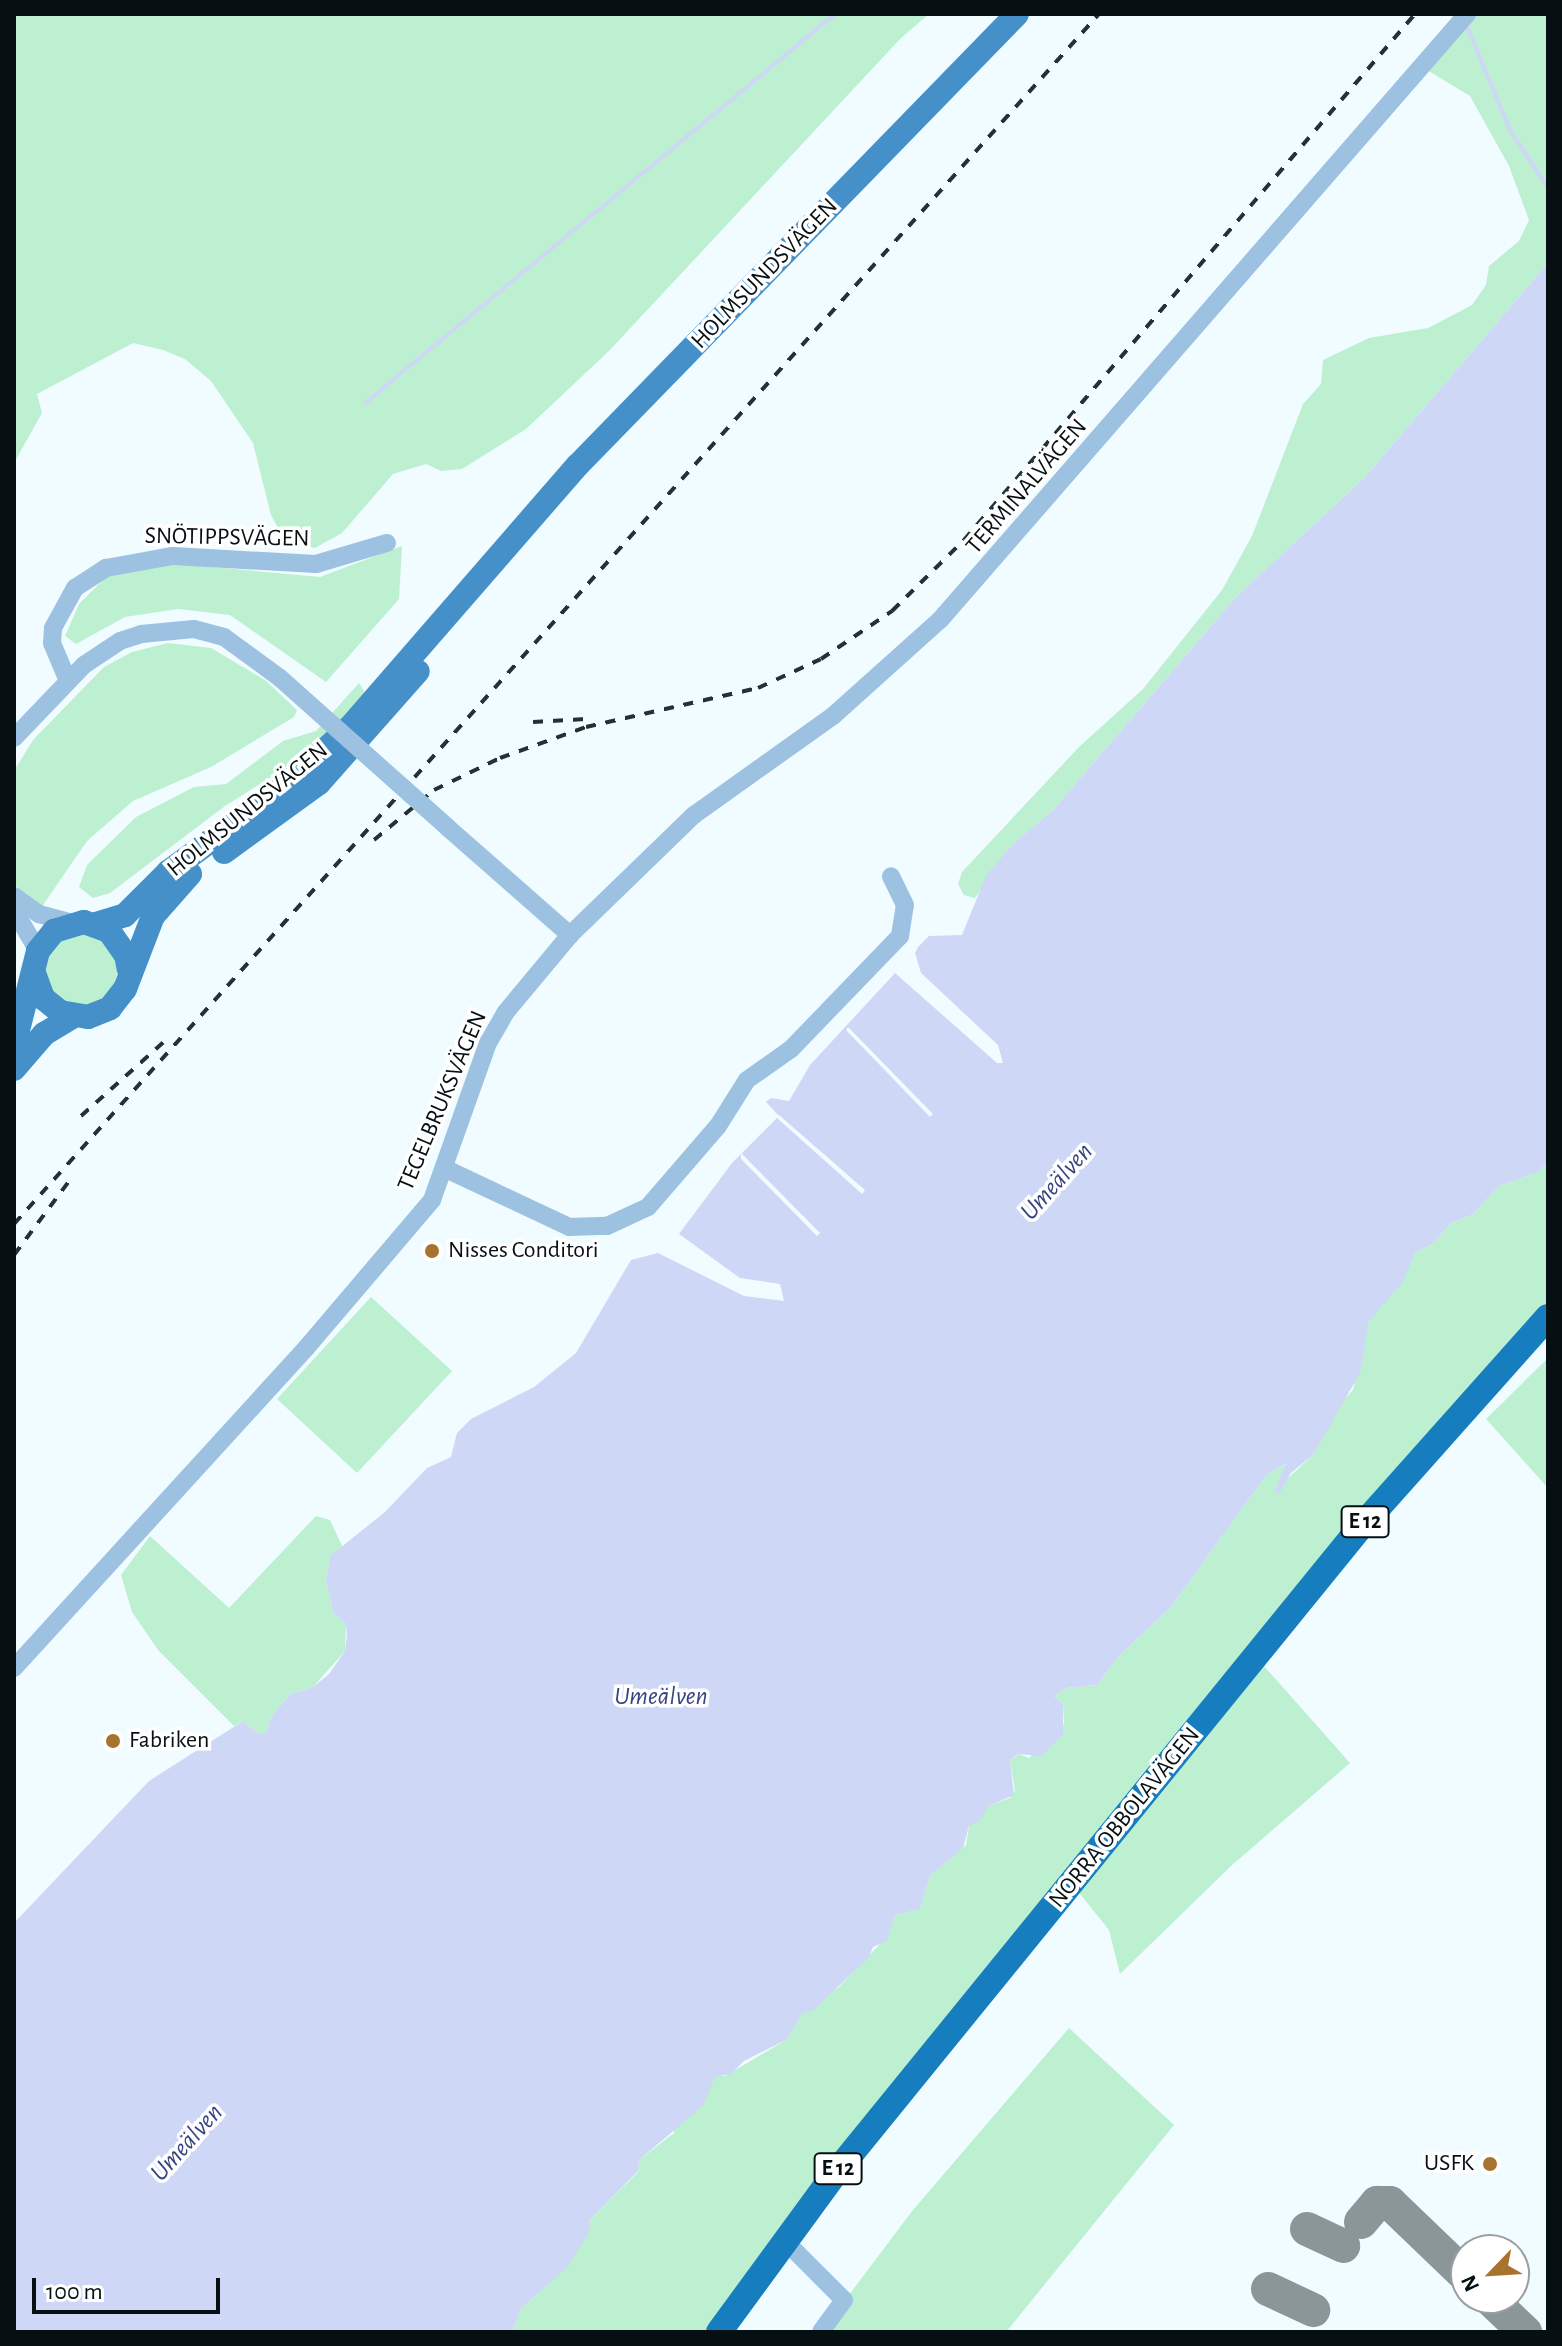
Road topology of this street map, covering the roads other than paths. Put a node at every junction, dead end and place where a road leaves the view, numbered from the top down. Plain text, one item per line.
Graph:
1 (1017, 14) edge
2 (1467, 14) edge
3 (514, 535) junction
4 (387, 543) dead end
5 (68, 681) junction
6 (14, 738) edge
7 (891, 876) dead end
8 (14, 896) edge
9 (14, 910) edge
10 (84, 924) junction
11 (570, 935) junction
12 (36, 962) junction
13 (129, 970) junction
14 (72, 1017) junction
15 (14, 1046) edge
16 (14, 1069) edge
17 (446, 1169) junction
18 (1548, 1317) edge
19 (14, 1668) edge
20 (783, 2239) junction
21 (719, 2332) edge
22 (821, 2332) edge

1 - 3 main road, HOLMSUNDSVÄGEN
2 - 11 street, TERMINALVÄGEN
3 - 10 main road, HOLMSUNDSVÄGEN
3 - 13 main road, HOLMSUNDSVÄGEN
4 - 5 street, SNÖTIPPSVÄGEN
5 - 6 street
5 - 11 street, bridge
7 - 17 street
8 - 10 street
9 - 12 street
10 - 12 main road, HOLMSUNDSVÄGEN
10 - 13 main road
11 - 17 street, TEGELBRUKSVÄGEN
12 - 14 main road
12 - 15 main road
13 - 14 main road, HOLMSUNDSVÄGEN
14 - 16 main road, HOLMSUNDSVÄGEN
17 - 19 street, TEGELBRUKSVÄGEN
18 - 20 highway, NORRA OBBOLAVÄGEN / E 12
20 - 21 highway, NORRA OBBOLAVÄGEN / E 12
20 - 22 street

